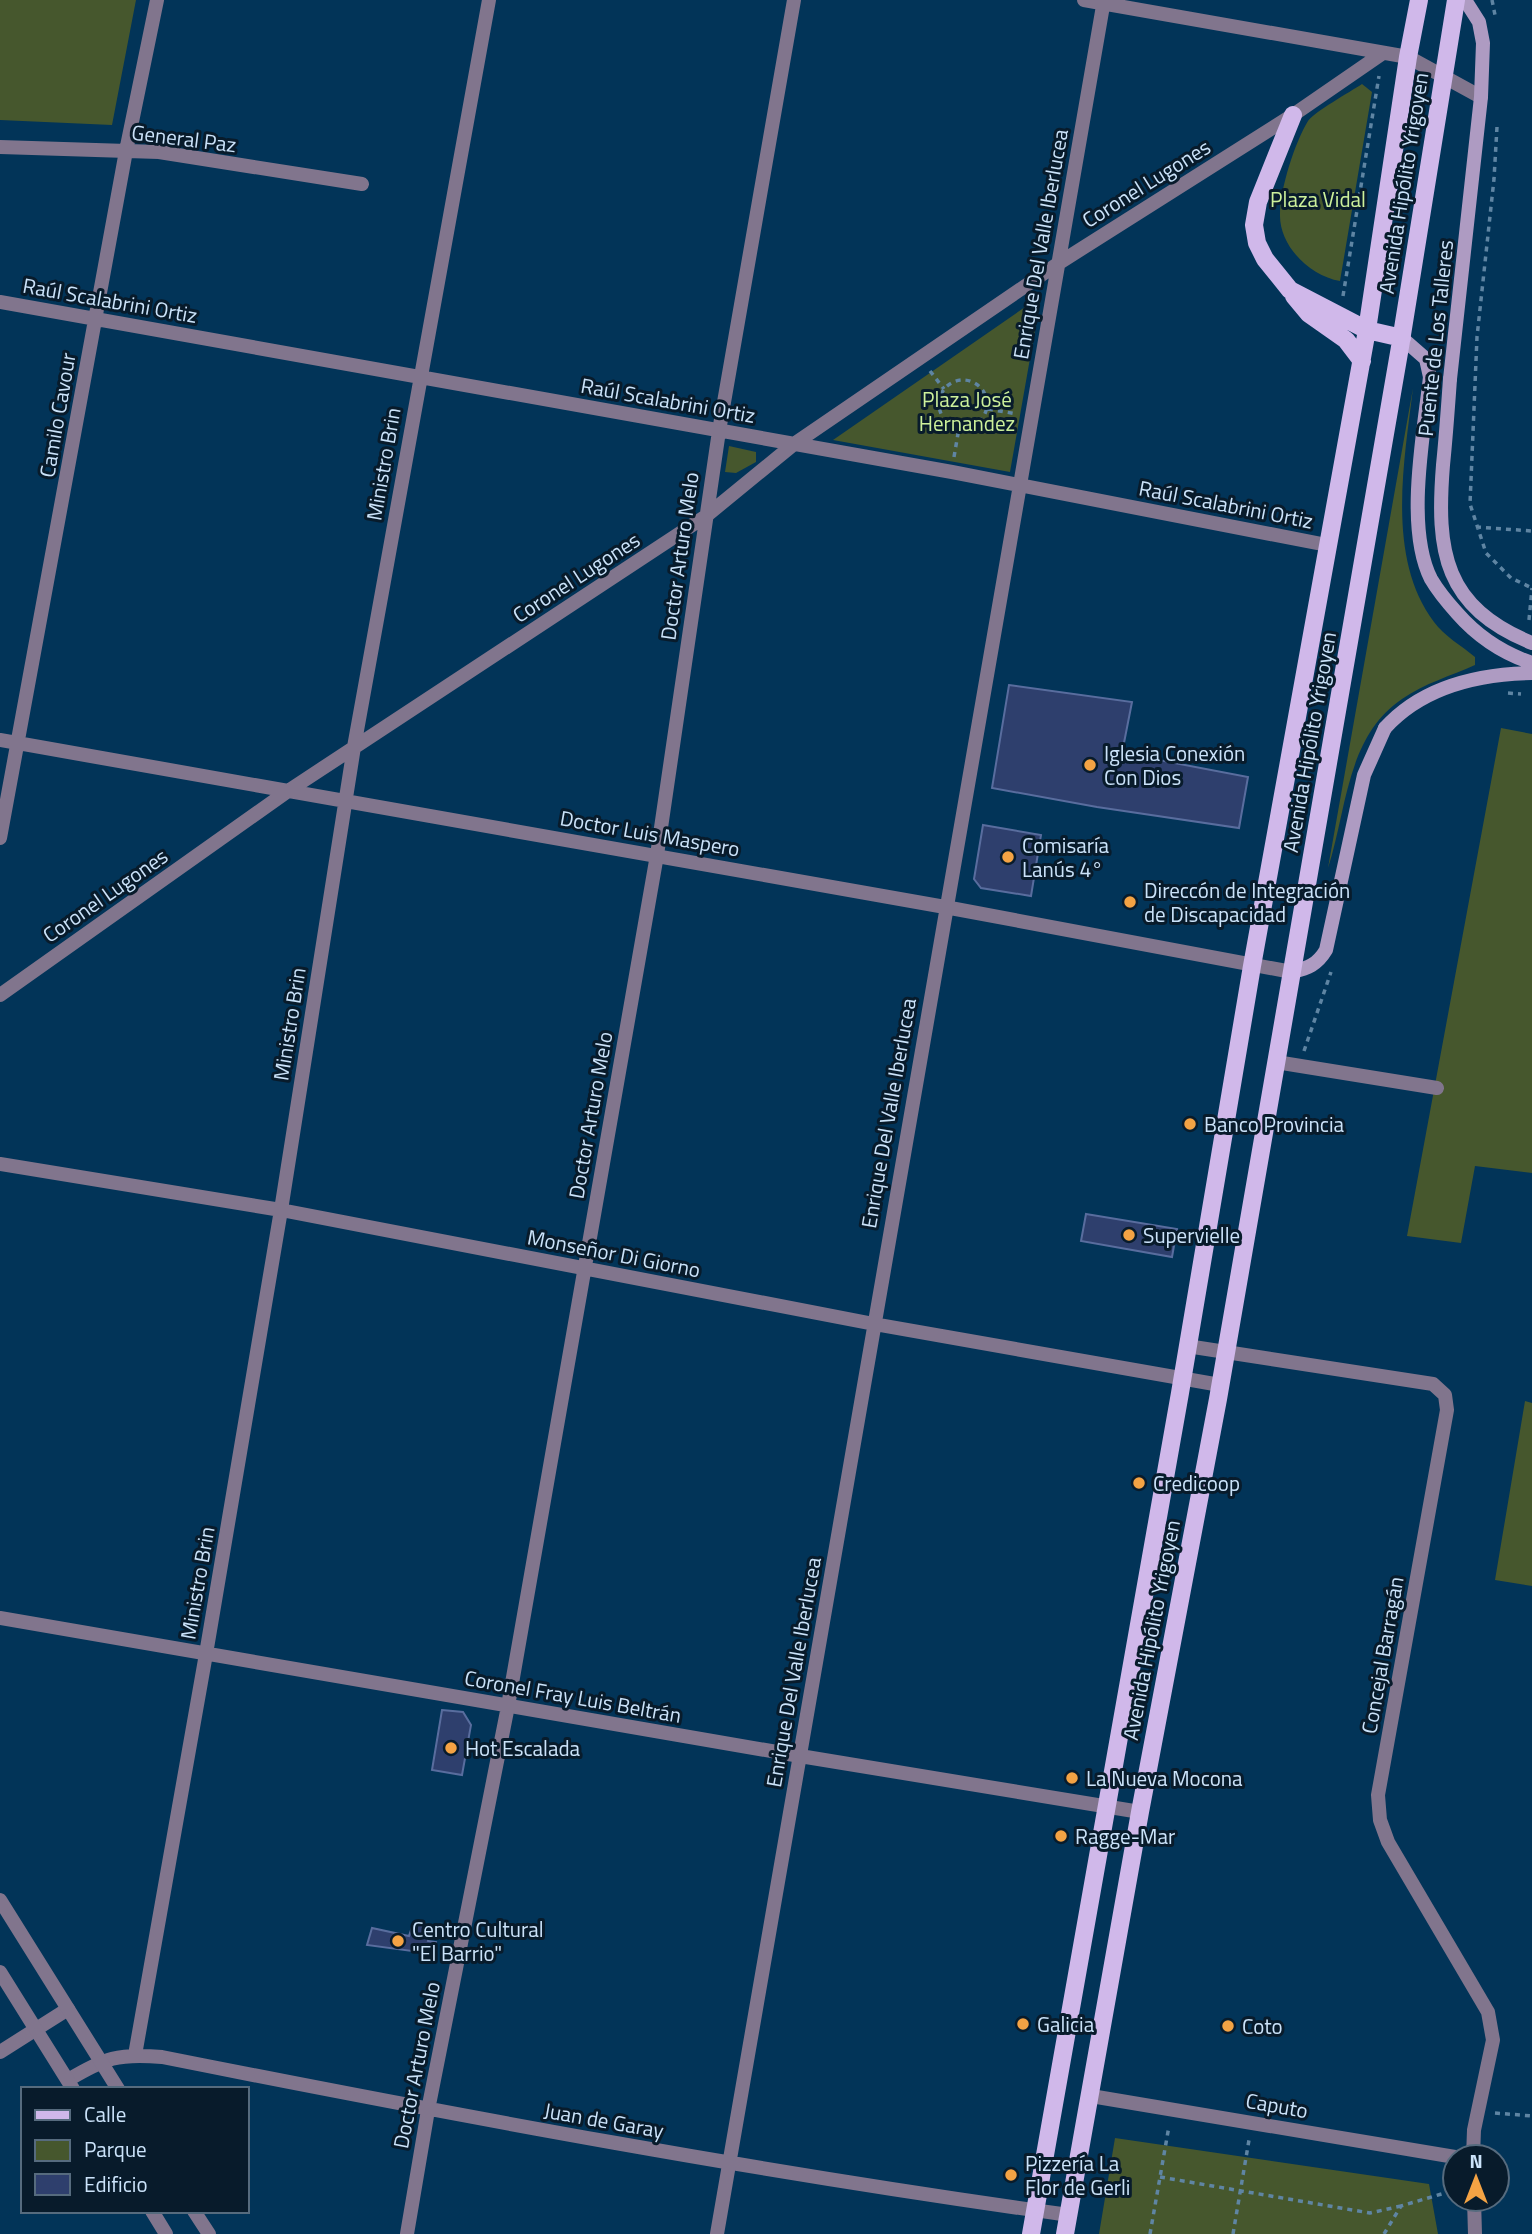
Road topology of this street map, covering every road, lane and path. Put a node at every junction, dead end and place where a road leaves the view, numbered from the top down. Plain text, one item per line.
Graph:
1 (157, 0) edge
2 (489, 0) edge
3 (794, 0) edge
4 (1084, 0) edge
5 (1419, 0) edge
6 (1456, 0) edge
7 (1465, 0) edge
8 (1492, 0) edge
9 (1104, 2) edge
10 (1495, 16) dead end
11 (1382, 53) junction
12 (1408, 57) junction
13 (1443, 75) junction
14 (1481, 97) junction
15 (1293, 115) junction
16 (1497, 116) dead end
17 (0, 147) edge
18 (126, 151) junction
19 (362, 184) dead end
20 (1059, 263) junction
21 (1290, 290) junction
22 (0, 302) edge
23 (1340, 316) junction
24 (96, 319) junction
25 (1367, 330) junction
26 (1402, 338) junction
27 (920, 358) junction
28 (1362, 360) junction
29 (420, 377) junction
30 (944, 389) junction
31 (988, 409) junction
32 (1032, 416) junction
33 (959, 428) junction
34 (719, 430) junction
35 (794, 444) junction
36 (952, 472) junction
37 (1021, 485) junction
38 (706, 516) junction
39 (1476, 527) junction
40 (1532, 531) edge
41 (1327, 545) junction
42 (1529, 620) dead end
43 (1532, 643) edge
44 (1532, 663) edge
45 (1532, 673) edge
46 (1507, 693) dead end
47 (1521, 694) dead end
48 (0, 740) edge
49 (18, 743) junction
50 (354, 747) junction
51 (288, 791) junction
52 (345, 801) junction
53 (0, 838) edge
54 (657, 855) junction
55 (945, 907) junction
56 (1252, 966) junction
57 (1332, 971) dead end
58 (1292, 972) junction
59 (0, 995) edge
60 (1276, 1062) junction
61 (1299, 1066) junction
62 (1437, 1088) dead end
63 (0, 1164) edge
64 (281, 1210) junction
65 (585, 1269) junction
66 (874, 1324) junction
67 (1187, 1346) junction
68 (1225, 1353) junction
69 (1182, 1378) junction
70 (1220, 1385) junction
71 (0, 1618) edge
72 (206, 1654) junction
73 (508, 1706) junction
74 (800, 1756) junction
75 (1105, 1807) junction
76 (1140, 1812) junction
77 (0, 1900) edge
78 (0, 1972) edge
79 (68, 2009) junction
80 (35, 2029) junction
81 (0, 2052) edge
82 (135, 2055) junction
83 (100, 2061) junction
84 (71, 2085) edge
85 (117, 2087) edge
86 (1091, 2096) junction
87 (1172, 2109) junction
88 (428, 2110) junction
89 (1479, 2111) junction
90 (1532, 2116) edge
91 (1253, 2122) junction
92 (1474, 2143) edge
93 (1441, 2155) edge
94 (730, 2163) junction
95 (1160, 2177) junction
96 (1240, 2190) junction
97 (1441, 2194) edge
98 (1401, 2206) junction
99 (1035, 2210) junction
100 (153, 2213) edge
101 (195, 2213) edge
102 (1474, 2213) edge
103 (1069, 2215) junction
104 (166, 2234) edge
105 (209, 2234) edge
106 (407, 2234) edge
107 (717, 2234) edge
108 (1031, 2234) edge
109 (1065, 2234) edge
110 (1150, 2234) edge
111 (1233, 2234) edge
112 (1384, 2234) edge
113 (1475, 2234) edge

1 - 18 street, Camilo Cavour
2 - 29 street, Ministro Brin
3 - 34 street, Doctor Arturo Melo
4 - 9 street
5 - 12 main road, Avenida Hipólito Yrigoyen
6 - 13 main road, Avenida Hipólito Yrigoyen
7 - 14 main road, Puente de Los Talleres
8 - 10 path
9 - 11 street
9 - 20 street, Enrique Del Valle Iberlucea
11 - 12 street
11 - 15 street, Coronel Lugones
11 - 23 path
12 - 13 street
12 - 25 main road, Avenida Hipólito Yrigoyen
13 - 14 street
13 - 26 main road, Avenida Hipólito Yrigoyen
14 - 43 main road, Puente de Los Talleres, bridge
15 - 20 street, Coronel Lugones
15 - 21 main road
16 - 39 path
17 - 18 street, General Paz
18 - 19 street, General Paz
18 - 24 street, Camilo Cavour
20 - 27 street, Coronel Lugones
20 - 32 street, Enrique Del Valle Iberlucea
21 - 23 main road
21 - 28 main road
22 - 24 street, Raúl Scalabrini Ortiz
23 - 25 main road
24 - 29 street, Raúl Scalabrini Ortiz
24 - 49 street, Camilo Cavour
25 - 26 main road
25 - 28 main road, Avenida Hipólito Yrigoyen
26 - 44 main road, Puente de Los Talleres, bridge
26 - 58 main road, Avenida Hipólito Yrigoyen
27 - 30 path
27 - 35 street, Coronel Lugones
28 - 41 main road, Avenida Hipólito Yrigoyen
29 - 34 street, Raúl Scalabrini Ortiz
29 - 50 street, Ministro Brin
30 - 31 path
30 - 33 path
31 - 32 path
31 - 33 path
32 - 37 street, Enrique Del Valle Iberlucea
33 - 36 path
34 - 35 street, Raúl Scalabrini Ortiz
34 - 38 street, Doctor Arturo Melo
35 - 36 street, Raúl Scalabrini Ortiz
35 - 38 street, Coronel Lugones
36 - 37 street, Raúl Scalabrini Ortiz
37 - 41 street, Raúl Scalabrini Ortiz
37 - 55 street, Enrique Del Valle Iberlucea
38 - 50 street, Coronel Lugones
38 - 54 street, Doctor Arturo Melo
39 - 40 path
39 - 42 path
41 - 56 main road, Avenida Hipólito Yrigoyen
45 - 58 main road, bridge
46 - 47 path
48 - 49 street, Doctor Luis Maspero
49 - 51 street, Doctor Luis Maspero
49 - 53 street, Camilo Cavour
50 - 51 street, Coronel Lugones
50 - 52 street, Ministro Brin
51 - 52 street, Doctor Luis Maspero
51 - 59 street, Coronel Lugones
52 - 54 street, Doctor Luis Maspero
52 - 64 street, Ministro Brin
54 - 55 street, Doctor Luis Maspero
54 - 65 street, Doctor Arturo Melo
55 - 56 street, Doctor Luis Maspero
55 - 66 street, Enrique Del Valle Iberlucea
56 - 58 street, Doctor Luis Maspero
56 - 67 main road, Avenida Hipólito Yrigoyen
57 - 61 path
58 - 60 main road, Avenida Hipólito Yrigoyen
60 - 61 street
60 - 68 main road, Avenida Hipólito Yrigoyen
61 - 62 street
63 - 64 street, Monseñor Di Giorno
64 - 65 street, Monseñor Di Giorno
64 - 72 street, Ministro Brin
65 - 66 street, Monseñor Di Giorno
65 - 73 street, Doctor Arturo Melo
66 - 69 street, Monseñor Di Giorno
66 - 74 street, Enrique Del Valle Iberlucea
67 - 68 street, Concejal Barragán
67 - 69 main road, Avenida Hipólito Yrigoyen
68 - 70 main road, Avenida Hipólito Yrigoyen
68 - 89 street, Concejal Barragán
69 - 70 street, Monseñor Di Giorno
69 - 75 main road, Avenida Hipólito Yrigoyen
70 - 76 main road, Avenida Hipólito Yrigoyen
71 - 72 street, Coronel Fray Luis Beltrán
72 - 73 street, Coronel Fray Luis Beltrán
72 - 82 street, Ministro Brin
73 - 74 street, Coronel Fray Luis Beltrán
73 - 88 street, Doctor Arturo Melo
74 - 75 street, Coronel Fray Luis Beltrán
74 - 94 street, Enrique Del Valle Iberlucea
75 - 76 street, Coronel Fray Luis Beltrán
75 - 99 main road, Avenida Hipólito Yrigoyen
76 - 86 main road, Avenida Hipólito Yrigoyen
77 - 79 street
78 - 80 street
79 - 80 street
79 - 83 street
80 - 81 street
80 - 84 street
82 - 83 street, Juan de Garay
82 - 88 street, Juan de Garay
83 - 84 street
83 - 85 street
86 - 87 street, Caputo
86 - 103 main road, Avenida Hipólito Yrigoyen
87 - 91 street, Caputo
87 - 95 path
88 - 94 street, Juan de Garay
88 - 106 street, Doctor Arturo Melo
89 - 90 path
89 - 92 street, Concejal Barragán
91 - 93 street, Caputo
91 - 96 path
94 - 99 street, Juan de Garay
94 - 107 street, Enrique Del Valle Iberlucea
95 - 96 path
95 - 110 path
96 - 98 path
96 - 111 path
97 - 98 path
98 - 112 path
99 - 103 street, Juan de Garay
99 - 108 main road, Avenida Hipólito Yrigoyen
100 - 104 street
101 - 105 street
102 - 113 street
103 - 109 main road, Avenida Hipólito Yrigoyen

